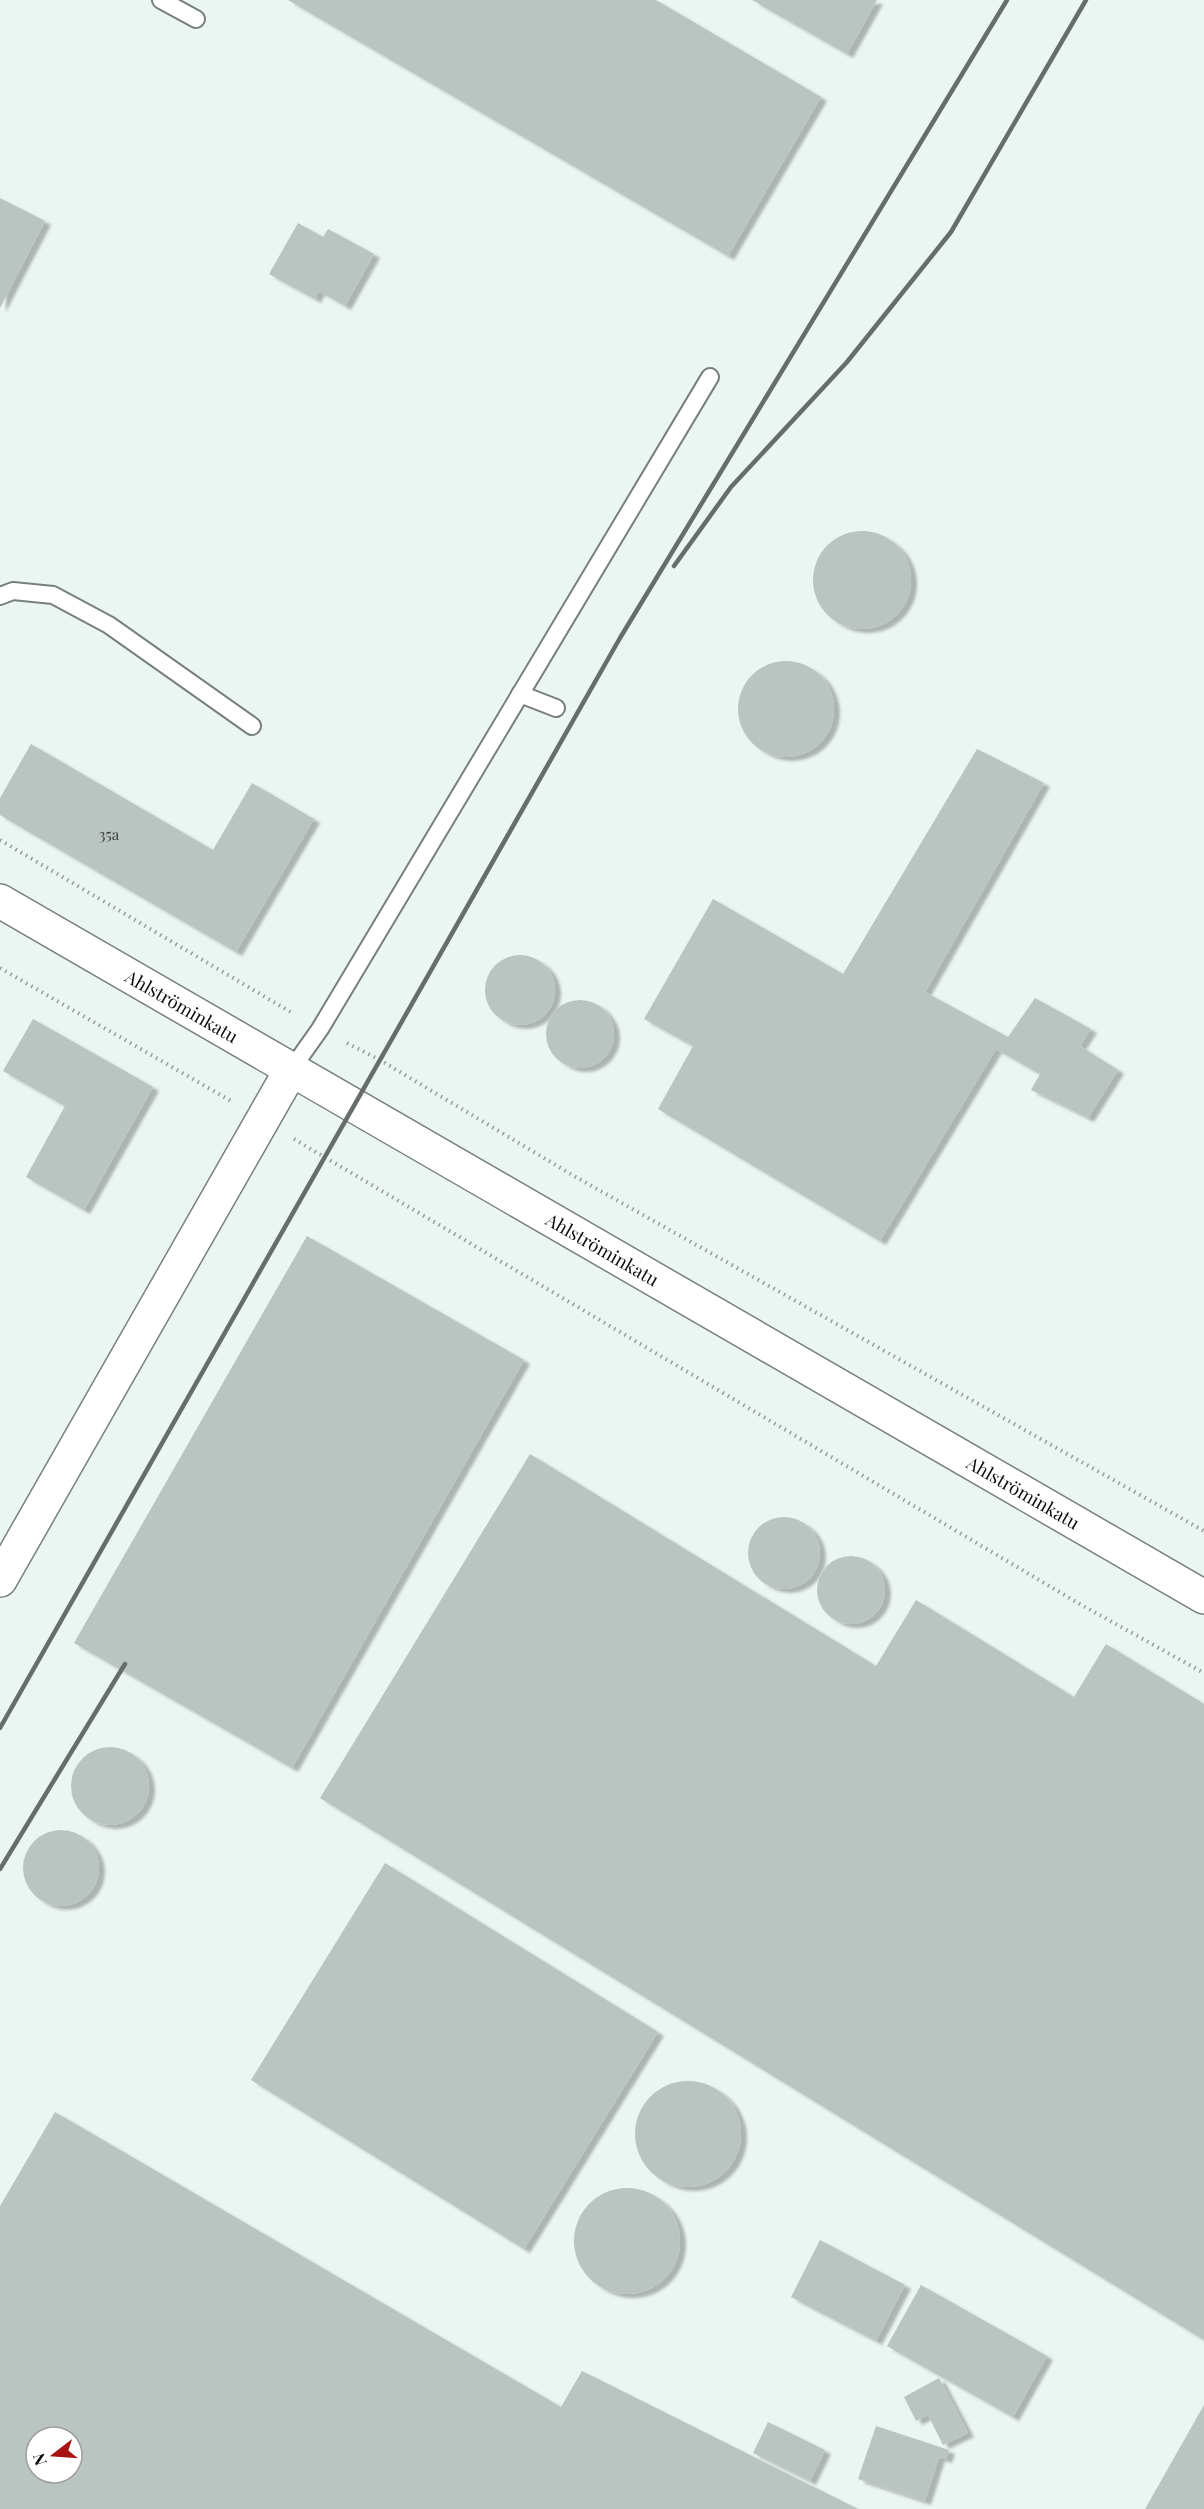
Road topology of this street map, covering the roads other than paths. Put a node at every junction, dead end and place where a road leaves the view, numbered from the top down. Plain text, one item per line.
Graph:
1 (161, 0) edge
2 (196, 19) dead end
3 (710, 377) dead end
4 (0, 596) edge
5 (520, 694) junction
6 (556, 708) dead end
7 (252, 726) dead end
8 (0, 901) edge
9 (291, 1070) junction
10 (0, 1580) edge
11 (1204, 1597) edge

1 - 2 lane
3 - 5 lane
4 - 7 lane
5 - 6 lane
5 - 9 lane
8 - 9 street, Ahlströminkatu
9 - 10 street
9 - 11 street, Ahlströminkatu

